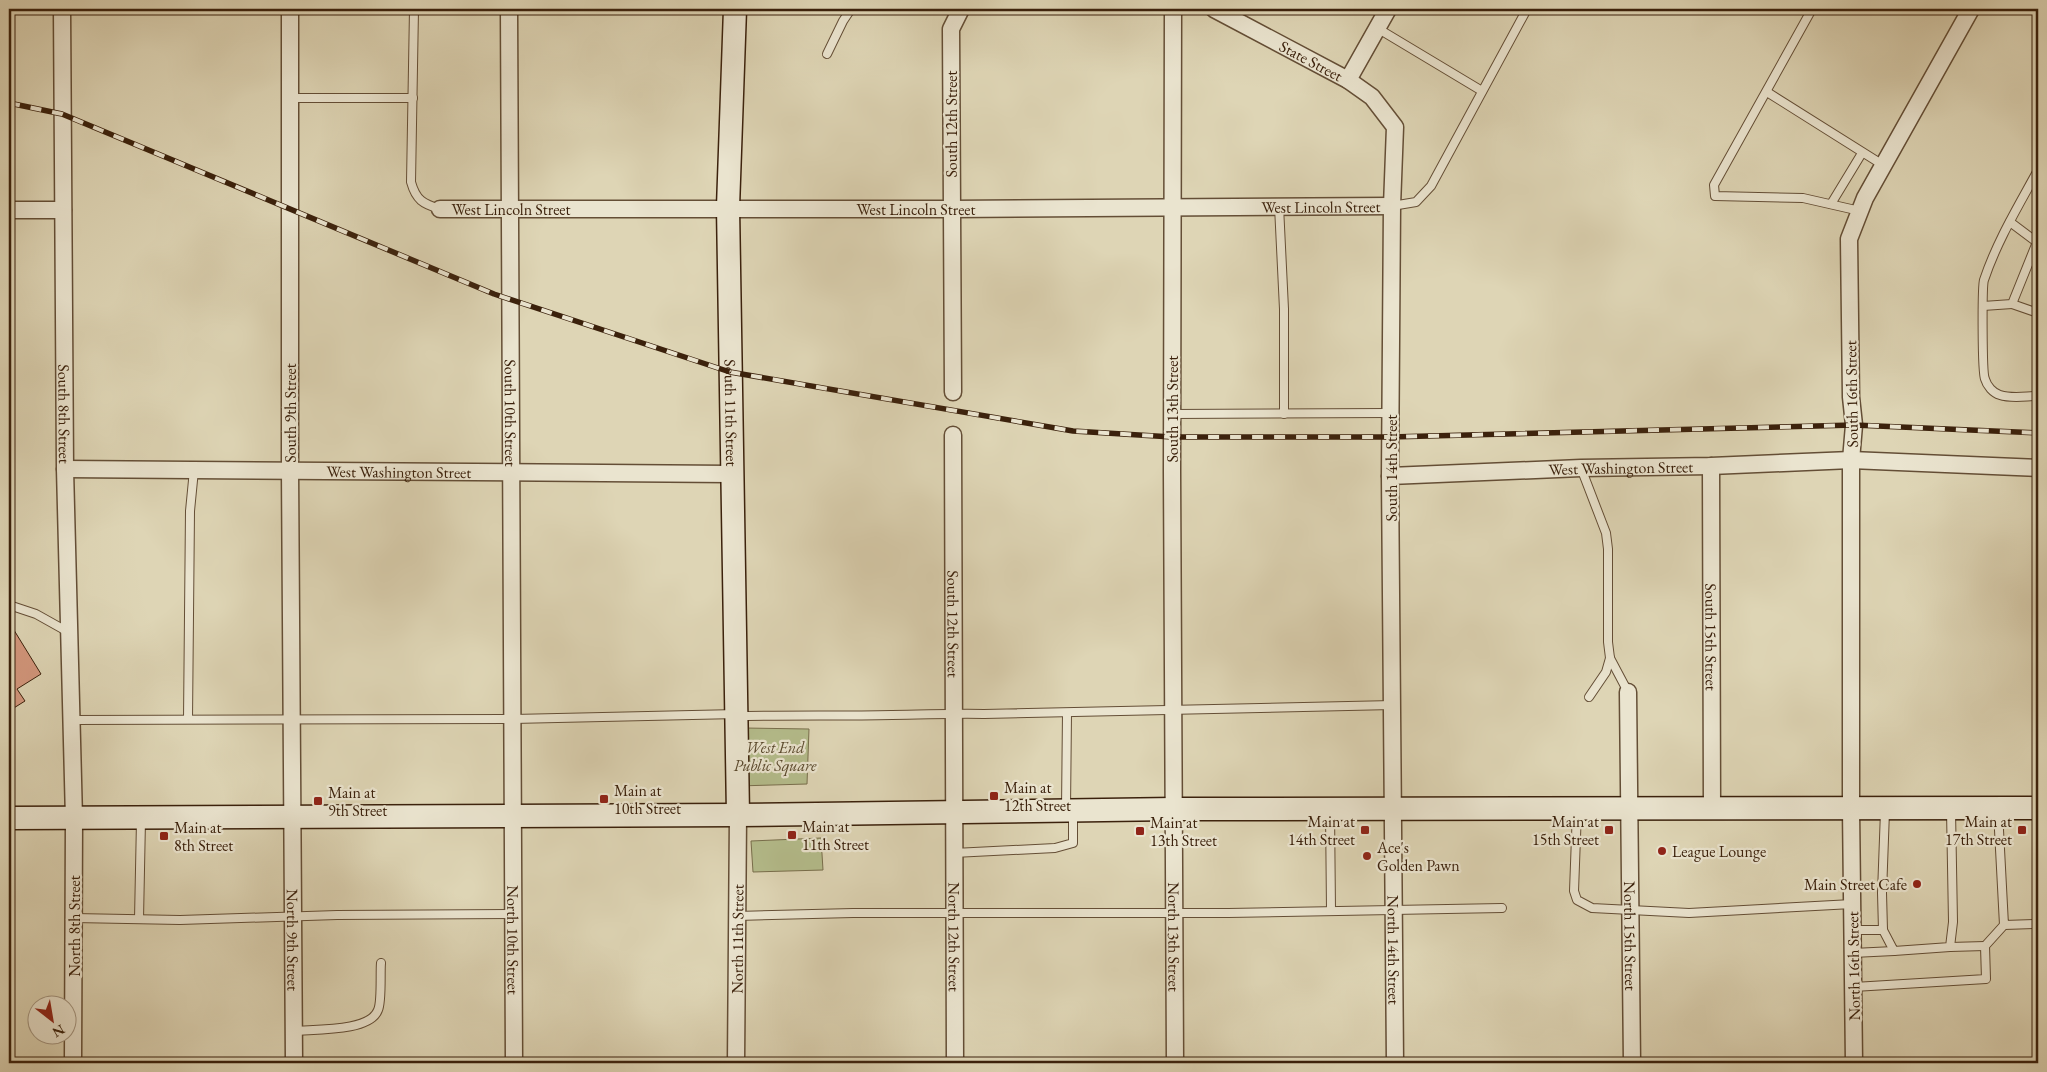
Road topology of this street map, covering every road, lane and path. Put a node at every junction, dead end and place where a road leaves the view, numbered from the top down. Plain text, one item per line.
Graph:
1 (62, 9) edge
2 (290, 9) edge
3 (414, 9) edge
4 (509, 9) edge
5 (735, 9) edge
6 (851, 9) edge
7 (961, 9) edge
8 (1173, 9) edge
9 (1214, 9) edge
10 (1388, 9) edge
11 (1528, 9) edge
12 (1812, 9) edge
13 (1971, 9) edge
14 (1377, 28) junction
15 (827, 54) dead end
16 (1348, 80) junction
17 (1482, 91) junction
18 (1767, 92) junction
19 (290, 98) junction
20 (413, 98) junction
21 (1395, 127) joint
22 (1862, 153) junction
23 (1883, 165) junction
24 (2038, 170) edge
25 (1831, 204) junction
26 (1173, 206) junction
27 (1279, 206) junction
28 (1392, 206) junction
29 (728, 207) junction
30 (440, 209) joint
31 (510, 209) junction
32 (951, 209) junction
33 (9, 210) edge
34 (62, 210) junction
35 (1860, 211) junction
36 (2010, 222) junction
37 (2038, 242) edge
38 (2012, 304) junction
39 (1983, 306) junction
40 (2038, 313) edge
41 (953, 392) dead end
42 (2038, 396) edge
43 (1390, 413) junction
44 (1172, 414) junction
45 (1284, 414) junction
46 (953, 435) dead end
47 (1851, 460) junction
48 (1711, 466) junction
49 (1581, 468) junction
50 (2038, 468) edge
51 (65, 469) junction
52 (194, 470) junction
53 (290, 470) junction
54 (511, 472) junction
55 (731, 474) junction
56 (1390, 476) junction
57 (9, 605) edge
58 (70, 633) junction
59 (1610, 658) junction
60 (1628, 692) joint
61 (1589, 697) dead end
62 (1393, 705) junction
63 (1173, 711) junction
64 (954, 713) junction
65 (1067, 713) junction
66 (737, 714) junction
67 (292, 718) junction
68 (513, 718) junction
69 (188, 719) junction
70 (72, 720) junction
71 (1630, 807) junction
72 (1577, 808) junction
73 (1712, 808) junction
74 (2038, 808) edge
75 (1174, 809) junction
76 (1330, 809) junction
77 (1394, 809) junction
78 (1851, 809) junction
79 (1885, 809) junction
80 (1951, 809) junction
81 (1998, 809) junction
82 (1070, 810) junction
83 (954, 812) junction
84 (738, 815) junction
85 (514, 816) junction
86 (292, 817) junction
87 (9, 818) edge
88 (141, 818) junction
89 (74, 819) junction
90 (954, 853) junction
91 (1852, 904) junction
92 (1502, 908) dead end
93 (1332, 910) junction
94 (1394, 911) junction
95 (1630, 911) junction
96 (1174, 912) junction
97 (954, 913) junction
98 (514, 914) junction
99 (737, 916) junction
100 (293, 917) junction
101 (74, 918) junction
102 (139, 919) junction
103 (2038, 924) edge
104 (2004, 925) junction
105 (1852, 930) junction
106 (1883, 930) junction
107 (1985, 946) junction
108 (1950, 947) junction
109 (1894, 951) junction
110 (1853, 953) junction
111 (381, 963) dead end
112 (1854, 987) junction
113 (294, 1031) junction
114 (73, 1063) edge
115 (294, 1063) edge
116 (514, 1063) edge
117 (736, 1063) edge
118 (955, 1063) edge
119 (1175, 1063) edge
120 (1395, 1063) edge
121 (1632, 1063) edge
122 (1854, 1063) edge

1 - 34 street, South 8th Street
2 - 19 street, South 9th Street
3 - 20 lane
4 - 31 street, South 10th Street
5 - 29 main road, South 11th Street
6 - 15 lane
7 - 32 street, South 12th Street
8 - 26 street, South 13th Street
9 - 16 street, State Street
10 - 14 street
11 - 17 lane
12 - 18 lane
13 - 23 street, South 16th Street
14 - 16 street
14 - 17 lane
16 - 21 street, State Street
17 - 28 lane
18 - 22 lane
18 - 25 lane
19 - 20 lane
19 - 53 street, South 9th Street
20 - 30 lane
21 - 28 street, South 14th Street
22 - 23 lane
22 - 25 lane
23 - 35 street, South 16th Street
24 - 36 lane
25 - 35 lane
26 - 27 street, West Lincoln Street
26 - 32 street, West Lincoln Street
26 - 44 street, South 13th Street
27 - 28 street, West Lincoln Street
27 - 45 lane
28 - 43 street, South 14th Street
29 - 31 street, West Lincoln Street
29 - 32 street, West Lincoln Street
29 - 55 main road, South 11th Street
30 - 31 street, West Lincoln Street
31 - 54 street, South 10th Street
32 - 41 street, South 12th Street
33 - 34 street
34 - 51 street, South 8th Street
35 - 47 street, South 16th Street
36 - 37 lane
36 - 39 lane
37 - 38 lane
38 - 39 lane
38 - 40 lane
39 - 42 lane
43 - 45 lane
43 - 56 street, South 14th Street
44 - 45 lane
44 - 63 street, South 13th Street
46 - 64 street, South 12th Street
47 - 48 street, West Washington Street
47 - 50 street, West Washington Street
47 - 78 street, South 16th Street
48 - 49 street, West Washington Street
48 - 73 street, South 15th Street
49 - 56 street, West Washington Street
49 - 59 lane
51 - 52 street, West Washington Street
51 - 58 street, South 8th Street
52 - 53 street, West Washington Street
52 - 69 lane
53 - 54 street, West Washington Street
53 - 67 street, South 9th Street
54 - 55 street, West Washington Street
54 - 68 street, South 10th Street
55 - 66 main road, South 11th Street
56 - 62 street, South 14th Street
57 - 58 lane
58 - 70 street, South 8th Street
59 - 60 lane
59 - 61 lane
60 - 71 street, North 15th Street
62 - 63 lane
62 - 77 street, South 14th Street
63 - 65 lane
63 - 75 street, South 13th Street
64 - 65 lane
64 - 66 lane
64 - 83 street, South 12th Street
65 - 82 lane
66 - 68 lane
66 - 84 main road, South 11th Street
67 - 68 lane
67 - 69 lane
67 - 86 street, South 9th Street
68 - 85 street, South 10th Street
69 - 70 lane
70 - 89 street, South 8th Street
71 - 72 main road
71 - 73 main road
71 - 95 street, North 15th Street
72 - 77 main road
72 - 95 lane
73 - 78 main road
74 - 81 main road
75 - 76 main road
75 - 82 main road
75 - 96 street, North 13th Street
76 - 77 main road
76 - 93 lane
77 - 94 street, North 14th Street
78 - 79 main road
78 - 91 street, North 16th Street
79 - 80 main road
79 - 106 lane
80 - 81 main road
80 - 108 lane
81 - 104 lane
82 - 83 main road
82 - 90 lane
83 - 84 main road
83 - 90 street, North 12th Street
84 - 85 main road
84 - 99 street, North 11th Street
85 - 86 main road
85 - 98 street, North 10th Street
86 - 88 main road
86 - 100 street, North 9th Street
87 - 89 main road
88 - 89 main road
88 - 102 lane
89 - 101 street, North 8th Street
90 - 97 street, North 12th Street
91 - 95 lane
91 - 105 street, North 16th Street
92 - 94 lane
93 - 94 lane
93 - 96 lane
94 - 120 street, North 14th Street
95 - 121 street, North 15th Street
96 - 97 lane
96 - 119 street, North 13th Street
97 - 99 lane
97 - 118 street, North 12th Street
98 - 100 lane
98 - 116 street, North 10th Street
99 - 117 street, North 11th Street
100 - 102 lane
100 - 113 street, North 9th Street
101 - 102 lane
101 - 114 street, North 8th Street
103 - 104 lane
104 - 107 lane
105 - 106 lane
105 - 110 street, North 16th Street
106 - 109 lane
107 - 108 lane
107 - 112 lane
108 - 109 lane
109 - 110 lane
110 - 112 street, North 16th Street
111 - 113 lane
112 - 122 street, North 16th Street
113 - 115 street, North 9th Street

